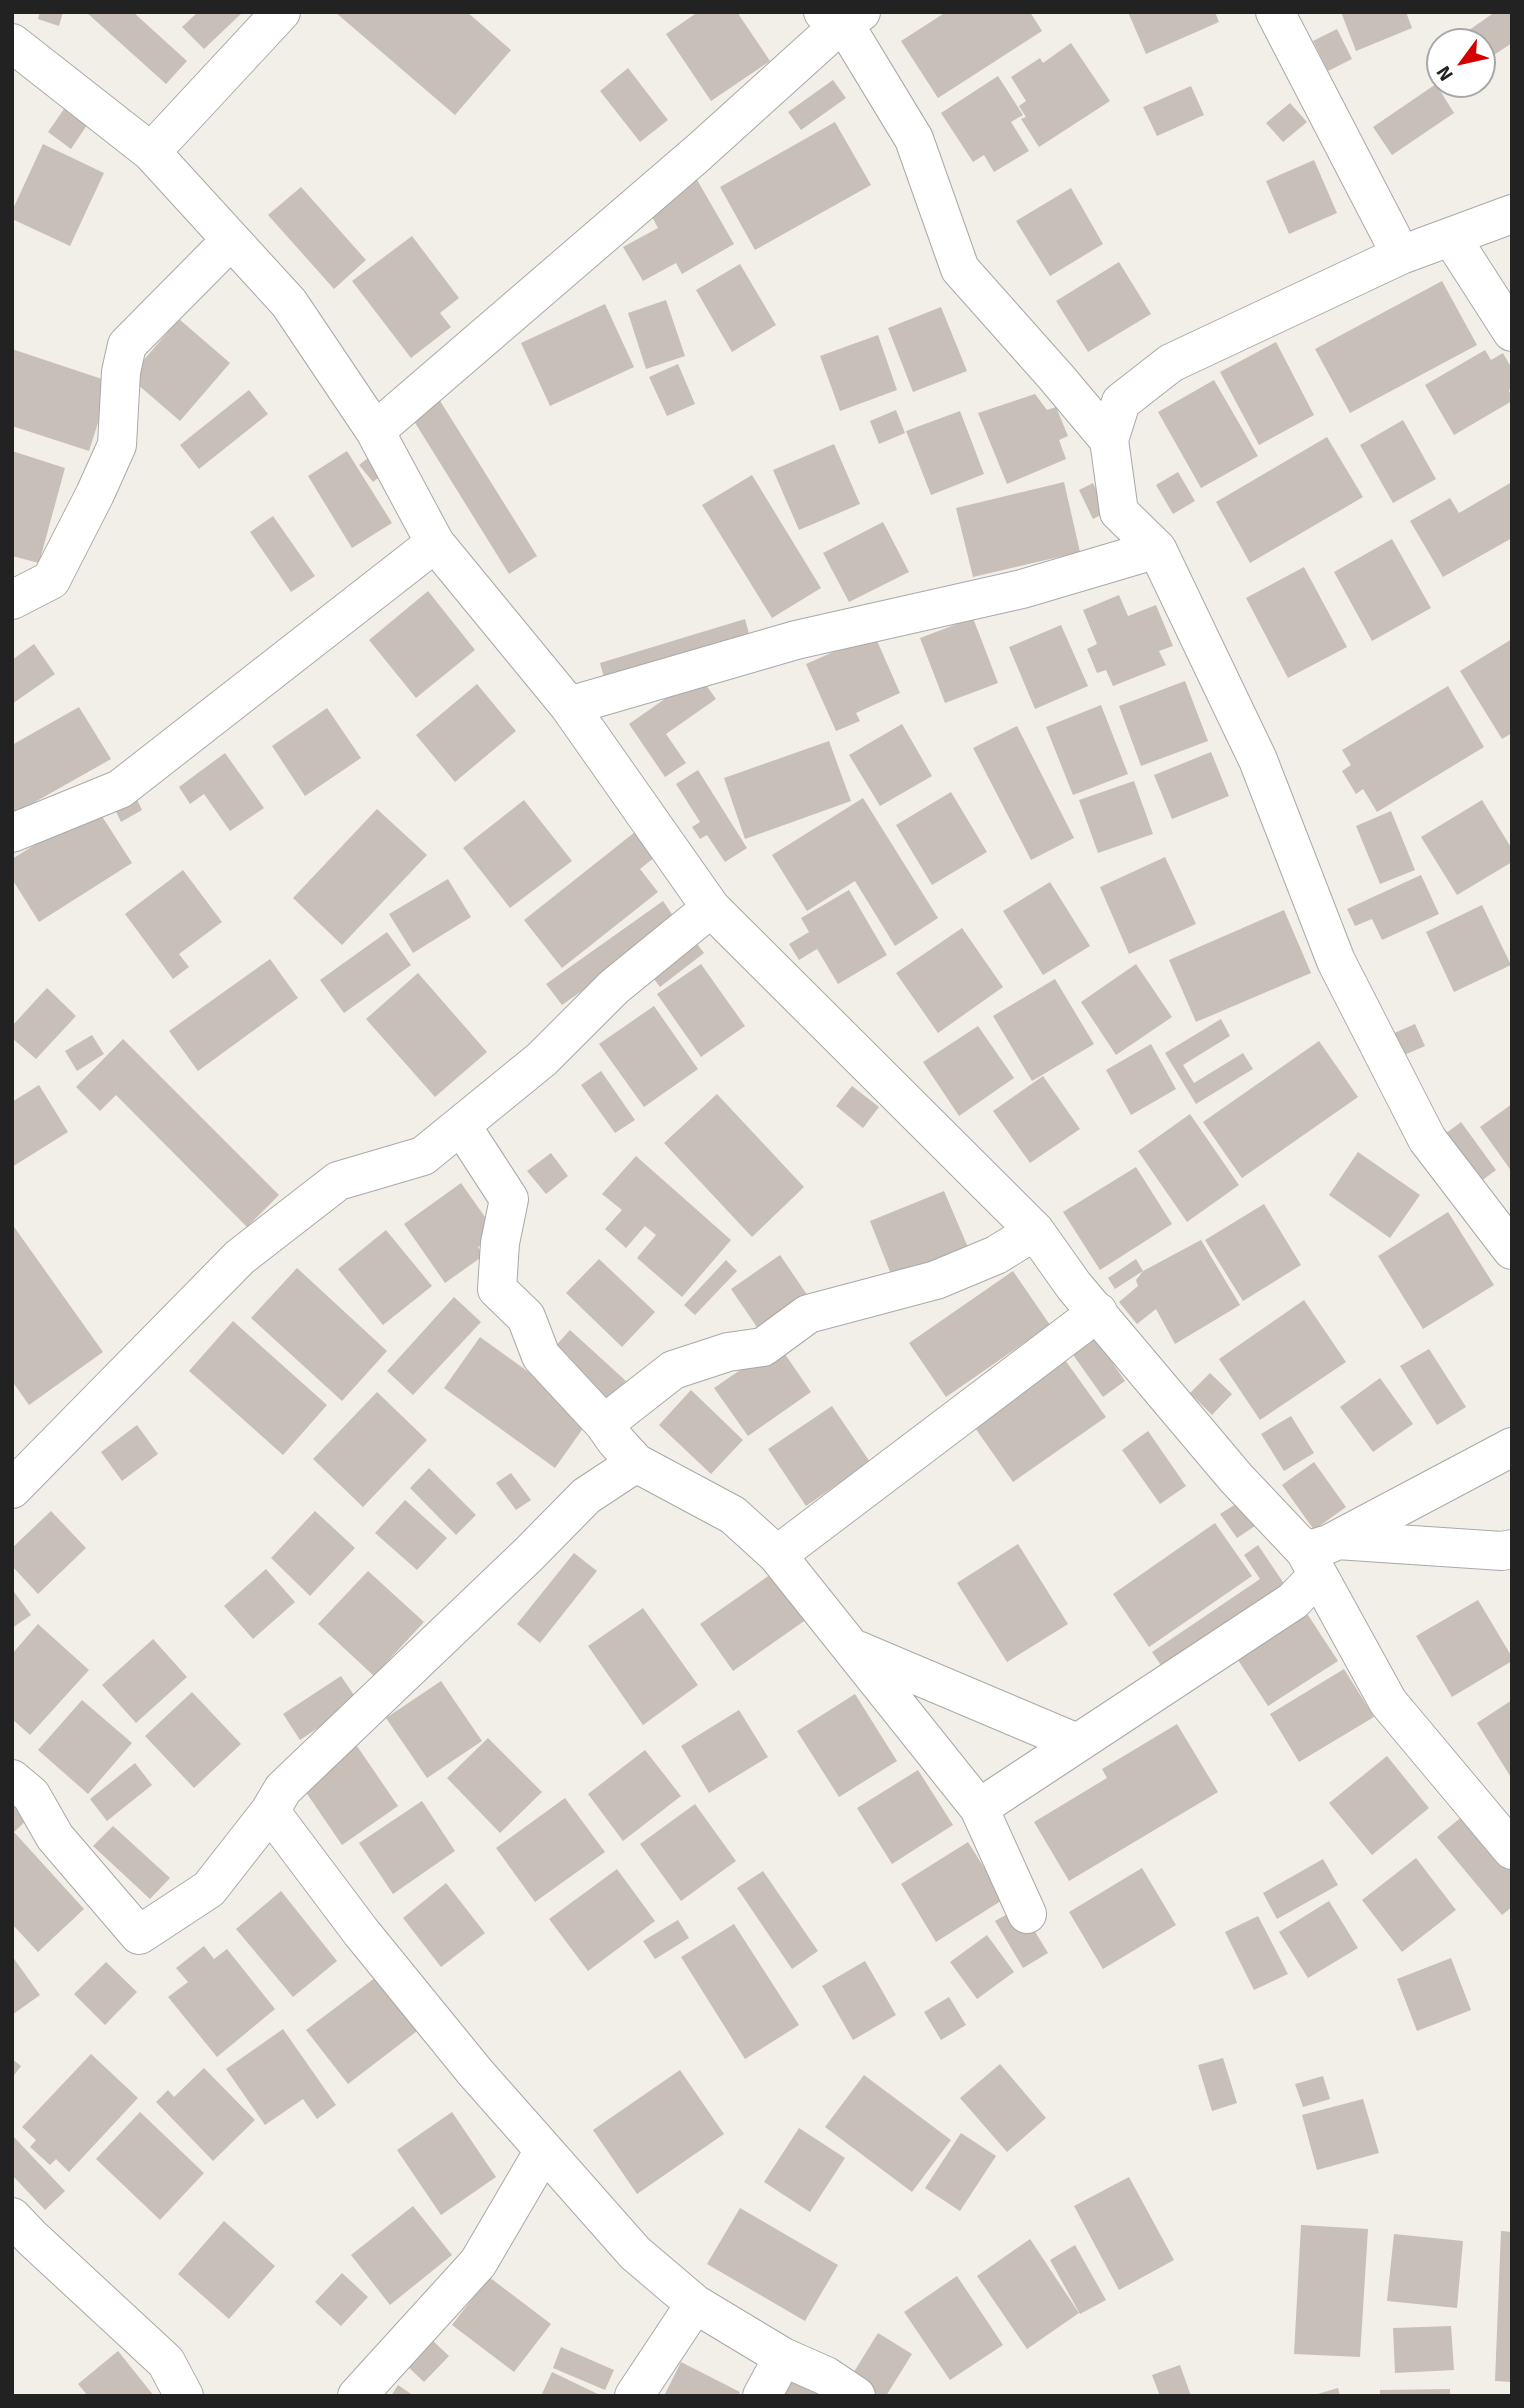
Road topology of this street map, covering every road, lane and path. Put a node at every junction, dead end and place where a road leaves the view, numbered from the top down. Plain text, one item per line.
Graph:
1 (281, 12) edge
2 (1275, 12) edge
3 (842, 16) edge
4 (12, 43) edge
5 (151, 152) junction
6 (1512, 214) edge
7 (1451, 237) junction
8 (231, 240) junction
9 (1401, 255) junction
10 (1512, 332) edge
11 (375, 431) junction
12 (1109, 440) junction
13 (435, 543) junction
14 (1157, 549) junction
15 (12, 600) edge
16 (569, 706) junction
17 (12, 833) edge
18 (711, 908) junction
19 (461, 1125) junction
20 (1035, 1231) junction
21 (1512, 1250) edge
22 (1098, 1312) junction
23 (604, 1424) junction
24 (1512, 1447) edge
25 (636, 1464) junction
26 (12, 1489) edge
27 (1512, 1549) edge
28 (777, 1555) junction
29 (1320, 1555) junction
30 (851, 1648) junction
31 (1077, 1743) junction
32 (12, 1779) edge
33 (979, 1808) junction
34 (270, 1811) junction
35 (1512, 1850) edge
36 (1027, 1914) dead end
37 (543, 2152) junction
38 (12, 2217) edge
39 (695, 2304) junction
40 (783, 2357) junction
41 (184, 2396) edge
42 (356, 2396) edge
43 (634, 2396) edge
44 (762, 2396) edge
45 (856, 2396) edge

1 - 5 street
2 - 9 street
3 - 11 street
3 - 12 street
4 - 5 street
5 - 8 street
6 - 7 street
7 - 9 street
7 - 10 street
8 - 11 street
8 - 15 street
9 - 12 street
11 - 13 street
12 - 14 street
13 - 16 street
13 - 17 street
14 - 16 street
14 - 21 street
16 - 18 street
18 - 19 street
18 - 20 street
19 - 23 street
19 - 26 street
20 - 22 street
20 - 23 street
22 - 28 street
22 - 29 street
23 - 25 street
24 - 29 street
25 - 28 street
25 - 34 street
27 - 29 street
28 - 30 street
29 - 31 street
29 - 35 street
30 - 31 street
30 - 33 street
31 - 33 street
32 - 34 street
33 - 36 street
34 - 37 street
37 - 39 street
37 - 42 street
38 - 41 street
39 - 40 street
39 - 43 street
40 - 44 street
40 - 45 street

